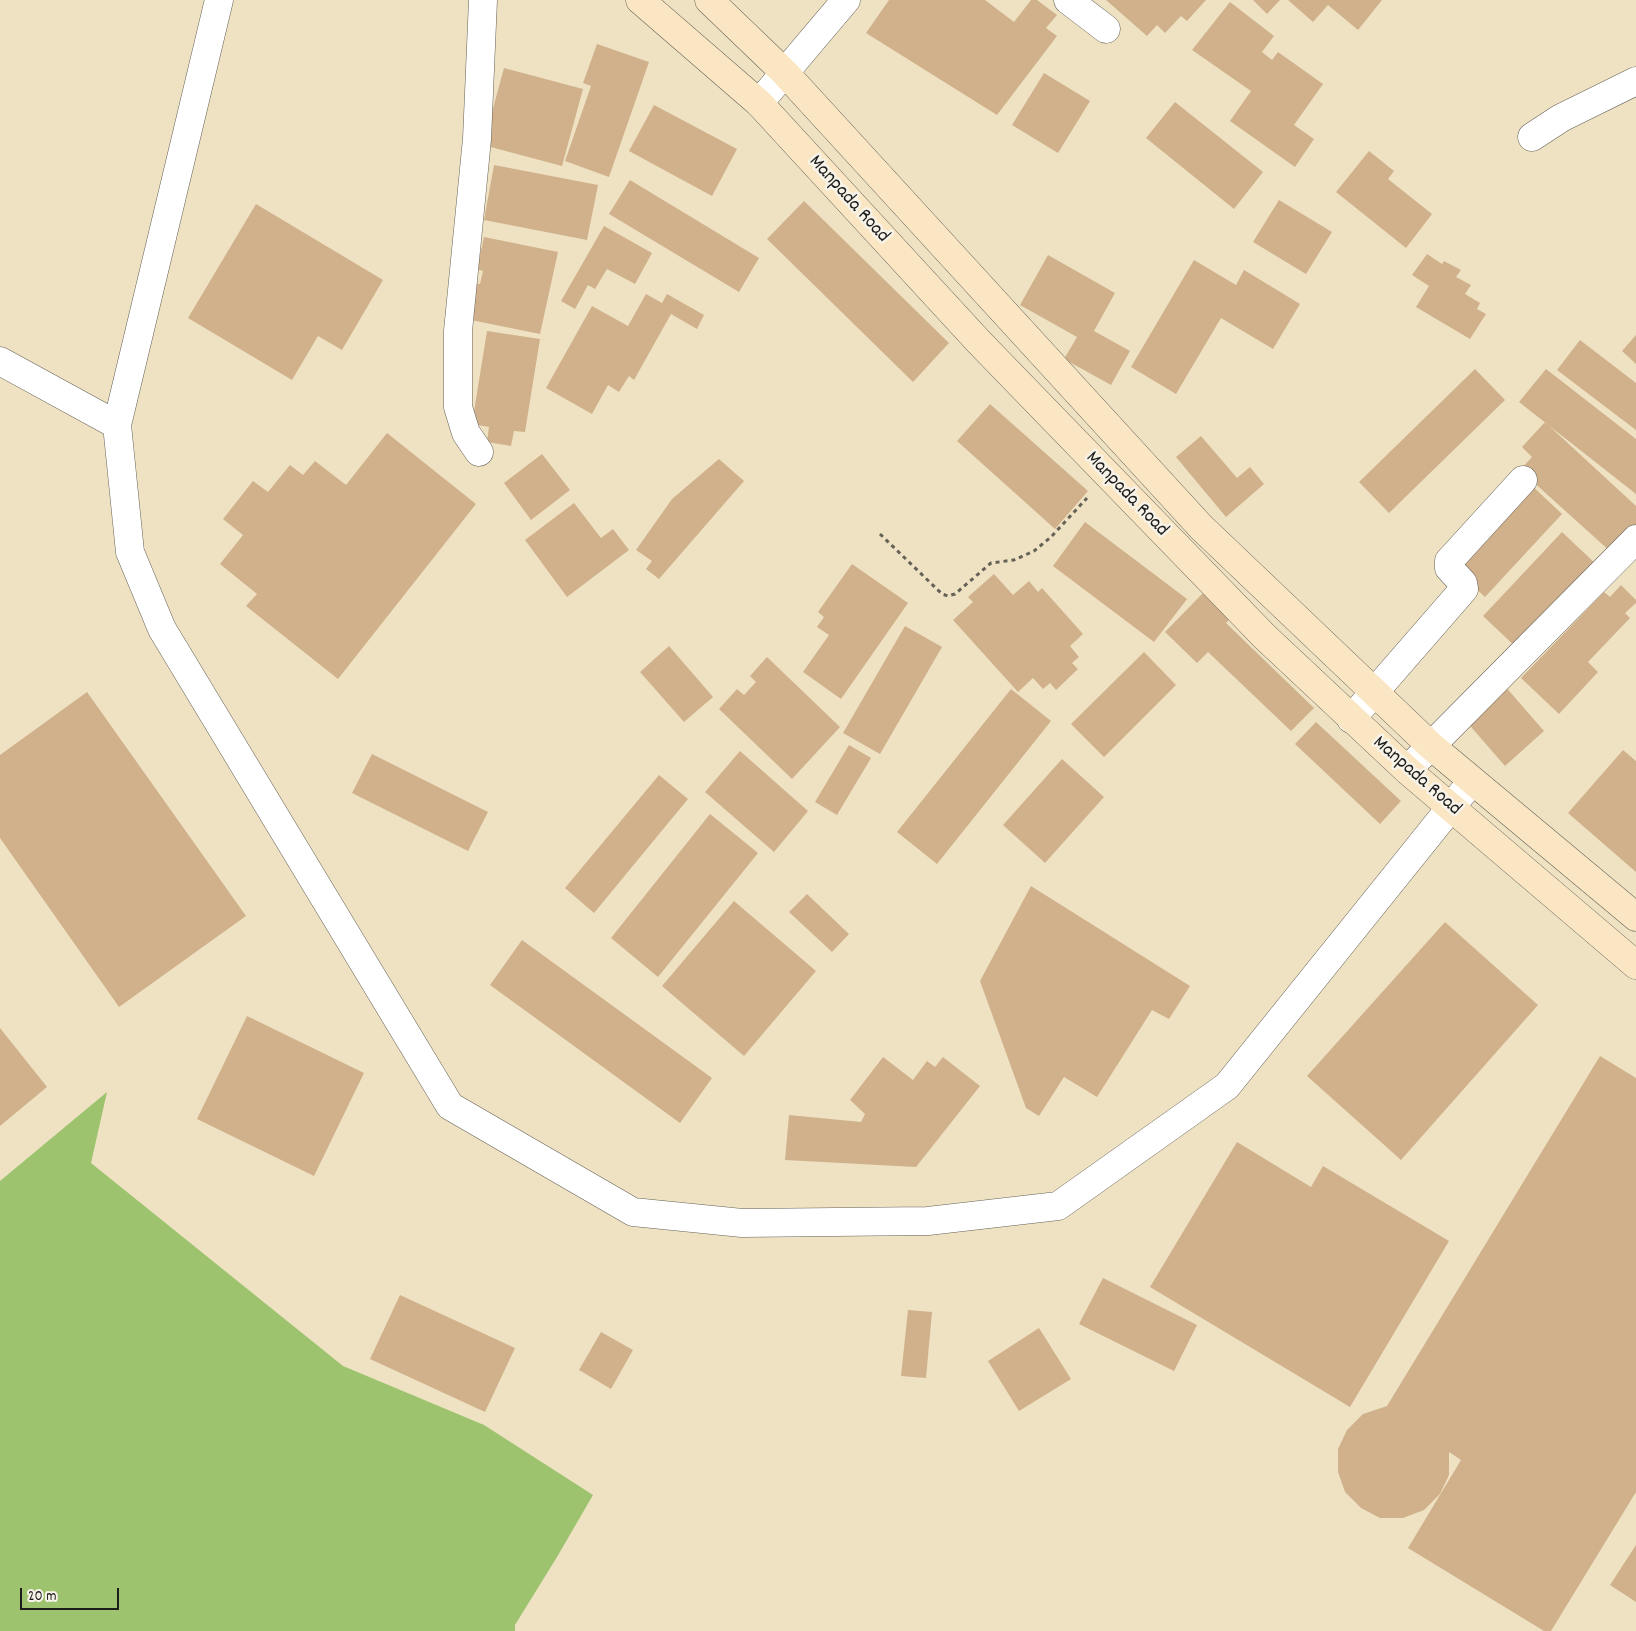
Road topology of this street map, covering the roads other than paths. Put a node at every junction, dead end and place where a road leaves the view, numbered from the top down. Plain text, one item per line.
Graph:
1 (219, 0) edge
2 (483, 0) edge
3 (640, 0) edge
4 (709, 0) edge
5 (846, 0) edge
6 (1068, 0) edge
7 (1106, 28) dead end
8 (785, 73) junction
9 (1636, 81) edge
10 (760, 103) junction
11 (1532, 137) dead end
12 (1009, 317) junction
13 (979, 342) junction
14 (0, 361) edge
15 (117, 425) junction
16 (1132, 451) junction
17 (479, 452) dead end
18 (1108, 476) junction
19 (1523, 480) dead end
20 (1201, 527) junction
21 (1636, 539) edge
22 (1176, 548) junction
23 (1374, 692) junction
24 (1351, 719) junction
25 (1431, 746) junction
26 (1407, 770) junction
27 (1472, 780) junction
28 (1450, 808) junction
29 (1636, 917) edge
30 (1636, 965) edge

1 - 15 street
2 - 17 street
3 - 10 main road, Manpada Road
4 - 8 main road, Manpada Road
5 - 8 street
6 - 7 street
8 - 10 street
8 - 12 main road, Manpada Road
9 - 11 street
10 - 13 main road, Manpada Road
12 - 13 main road
12 - 16 main road, Manpada Road
13 - 18 main road, Manpada Road
14 - 15 street
15 - 28 street
16 - 18 main road
16 - 20 main road, Manpada Road
18 - 22 main road, Manpada Road
19 - 23 street
20 - 22 main road
20 - 23 main road, Manpada Road
21 - 25 street
22 - 24 main road, Manpada Road
23 - 24 street
23 - 25 main road, Manpada Road
24 - 26 main road, Manpada Road
25 - 26 street
25 - 27 main road, Manpada Road
26 - 28 main road, Manpada Road
27 - 28 street
27 - 29 main road, Manpada Road
28 - 30 main road, Manpada Road

